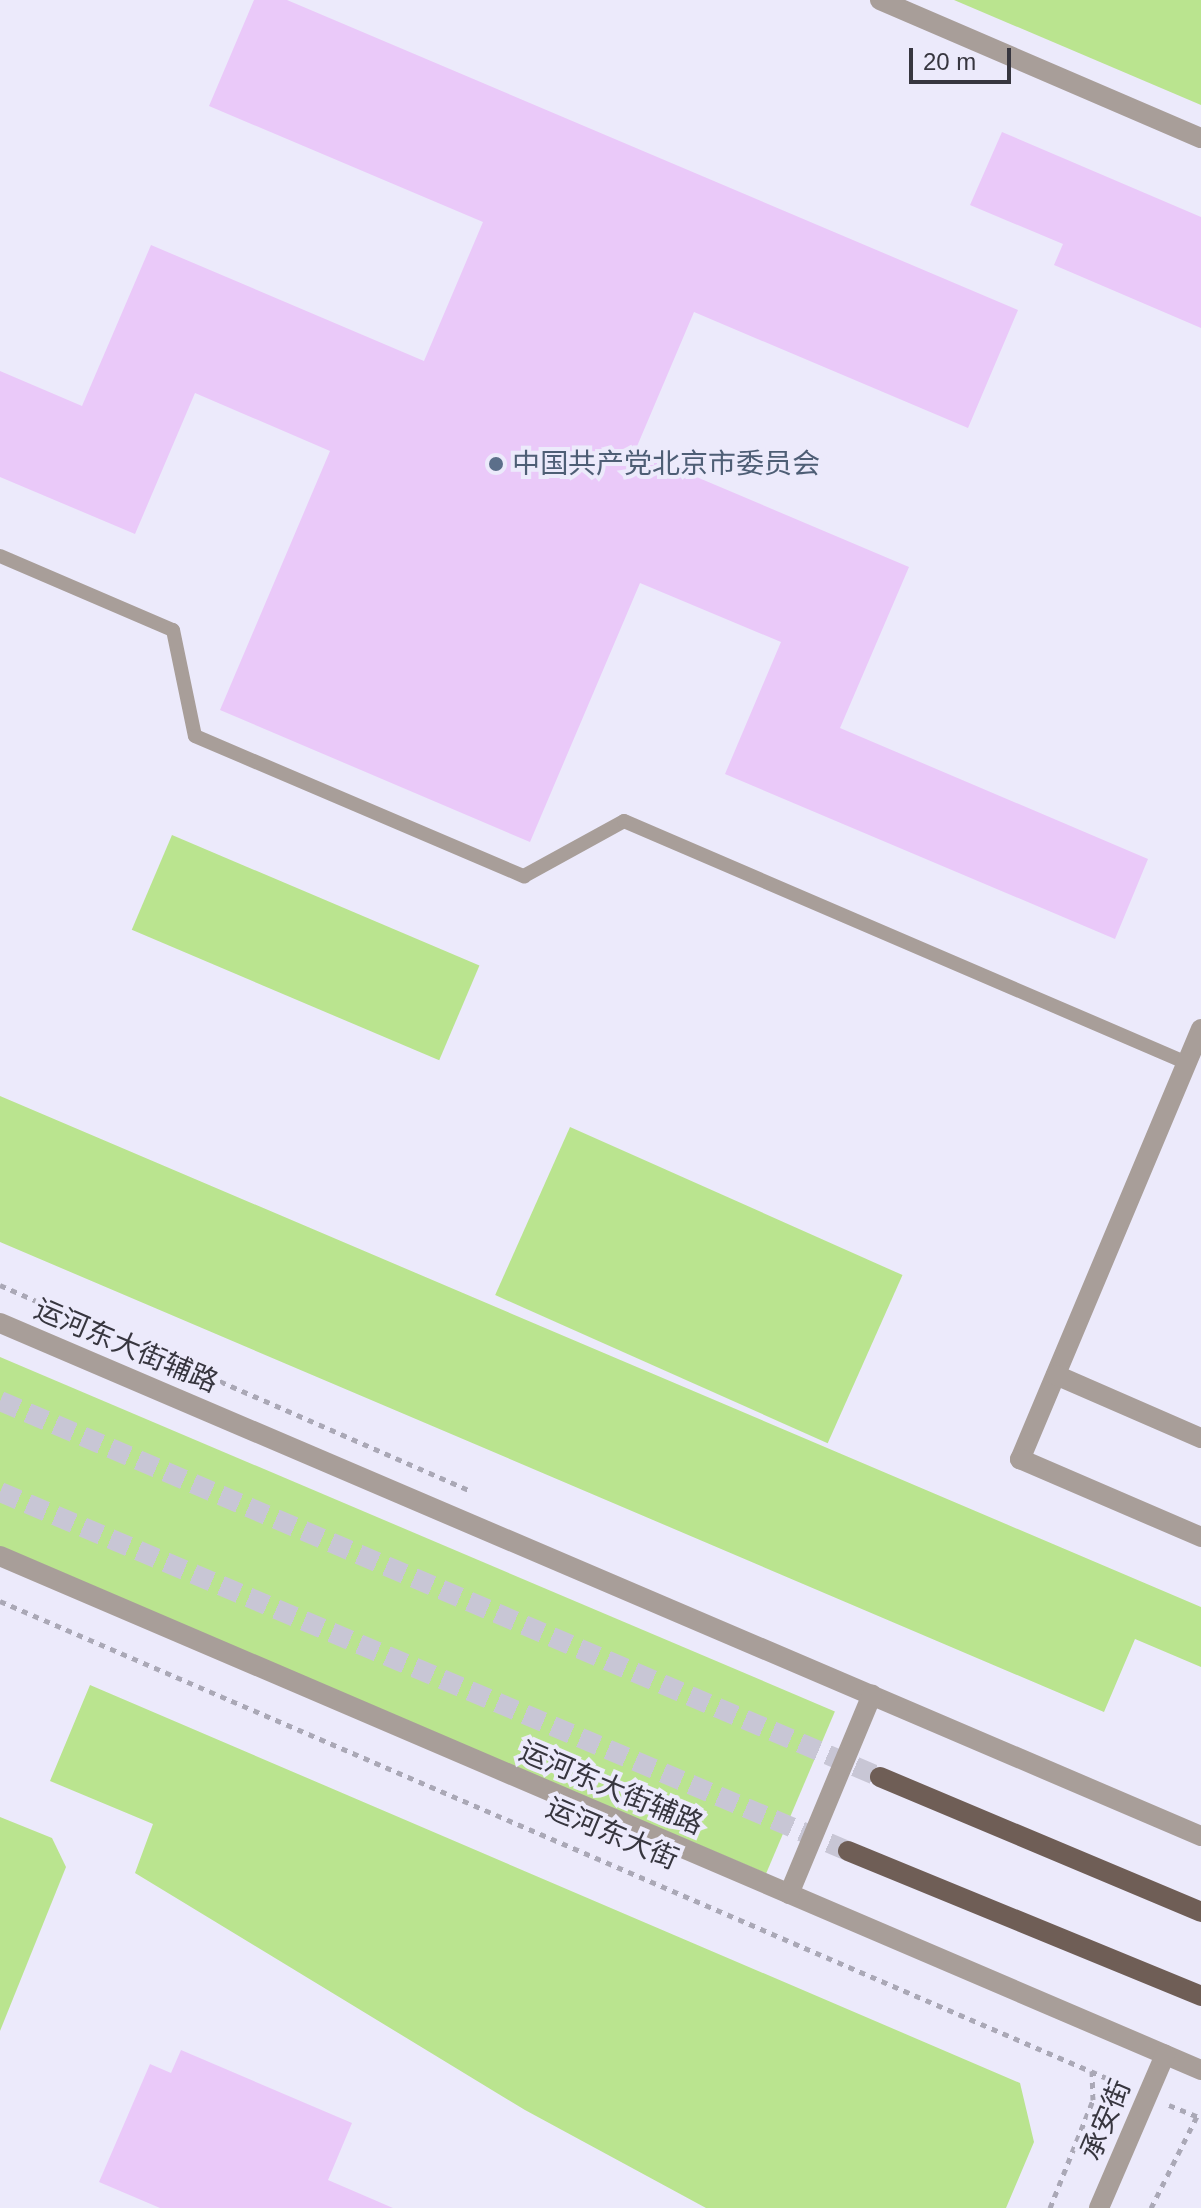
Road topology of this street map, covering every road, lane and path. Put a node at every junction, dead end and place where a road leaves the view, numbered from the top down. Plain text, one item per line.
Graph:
1 (880, 0) edge
2 (1201, 138) edge
3 (0, 556) edge
4 (1201, 1029) edge
5 (1187, 1063) junction
6 (0, 1323) edge
7 (1056, 1375) junction
8 (1201, 1438) edge
9 (1201, 1537) edge
10 (0, 1556) edge
11 (0, 1601) edge
12 (872, 1695) junction
13 (880, 1777) tunnel mouth
14 (1201, 1836) edge
15 (848, 1851) tunnel mouth
16 (789, 1894) junction
17 (1201, 1912) edge
18 (1201, 1996) edge
19 (1165, 2055) junction
20 (1201, 2070) edge
21 (1092, 2071) junction
22 (1147, 2095) junction
23 (1199, 2117) edge
24 (1050, 2208) edge
25 (1099, 2208) edge
26 (1151, 2208) edge

1 - 2 street
3 - 5 lane
4 - 5 street
5 - 7 street
6 - 12 street, 运河东大街辅路
7 - 8 street
7 - 9 street
10 - 16 street, 运河东大街辅路
11 - 21 path, 运河东大街
12 - 14 street, 运河东大街辅路
12 - 16 street
13 - 17 main road
15 - 18 main road
16 - 19 street, 运河东大街辅路
19 - 20 street, 运河东大街辅路
19 - 22 street, 承安街
21 - 22 path, 运河东大街
21 - 24 path, 承安街
22 - 23 path, 运河东大街
22 - 25 street, 承安街
23 - 26 path

